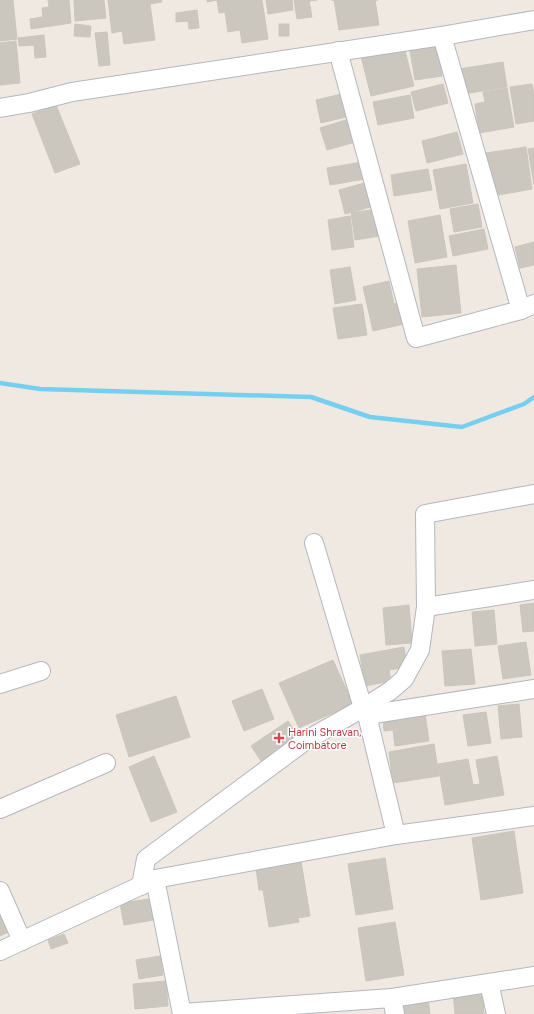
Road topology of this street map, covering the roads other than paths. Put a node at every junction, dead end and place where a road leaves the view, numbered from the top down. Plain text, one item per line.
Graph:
1 (534, 20) edge
2 (442, 36) junction
3 (338, 51) junction
4 (0, 108) edge
5 (528, 307) edge
6 (534, 494) edge
7 (314, 543) dead end
8 (534, 590) edge
9 (426, 607) junction
10 (41, 671) dead end
11 (0, 684) edge
12 (534, 689) edge
13 (365, 712) junction
14 (106, 763) dead end
15 (0, 809) edge
16 (534, 816) edge
17 (396, 835) junction
18 (148, 882) junction
19 (0, 891) edge
20 (22, 941) junction
21 (0, 951) edge
22 (534, 976) edge
23 (489, 983) junction
24 (394, 1006) edge
25 (182, 1014) edge
26 (496, 1014) edge

1 - 2 street
2 - 3 street
2 - 5 street
3 - 4 street
3 - 5 street
6 - 9 street
7 - 13 street
8 - 9 street
9 - 13 street
10 - 11 street
12 - 13 street
13 - 17 street
13 - 18 street
14 - 15 street
16 - 17 street
17 - 18 street
18 - 20 street
18 - 25 street
19 - 20 street
20 - 21 street
22 - 23 street
23 - 24 street
23 - 26 street
24 - 25 street

